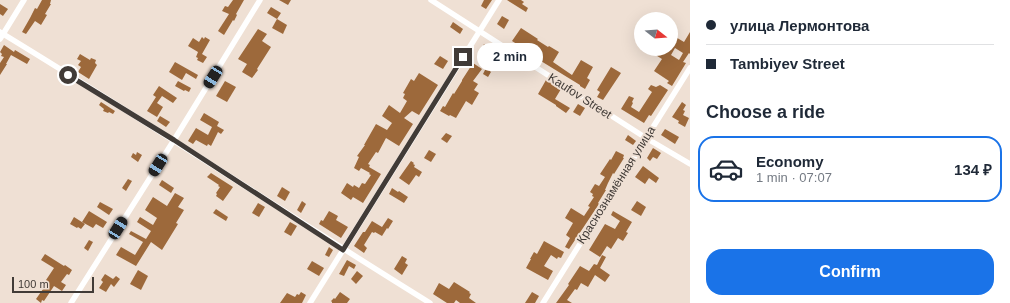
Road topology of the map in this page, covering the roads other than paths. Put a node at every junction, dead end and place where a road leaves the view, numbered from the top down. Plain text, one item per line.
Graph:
1 (24, 0) edge
2 (260, 0) edge
3 (431, 0) edge
4 (499, 0) edge
5 (479, 31) junction
6 (1, 35) edge
7 (690, 68) edge
8 (646, 138) junction
9 (174, 140) junction
10 (690, 164) edge
11 (343, 250) junction
12 (71, 303) edge
13 (310, 303) edge
14 (430, 303) edge
15 (543, 303) edge

1 - 6 street
2 - 9 street
3 - 5 street, Kaufov Street
4 - 5 street
5 - 8 street, Kaufov Street
5 - 11 street
6 - 9 street
7 - 8 street, Краснознамённая улица
8 - 10 street, Kaufov Street
8 - 15 street, Краснознамённая улица
9 - 11 street
9 - 12 street
11 - 13 street
11 - 14 street

